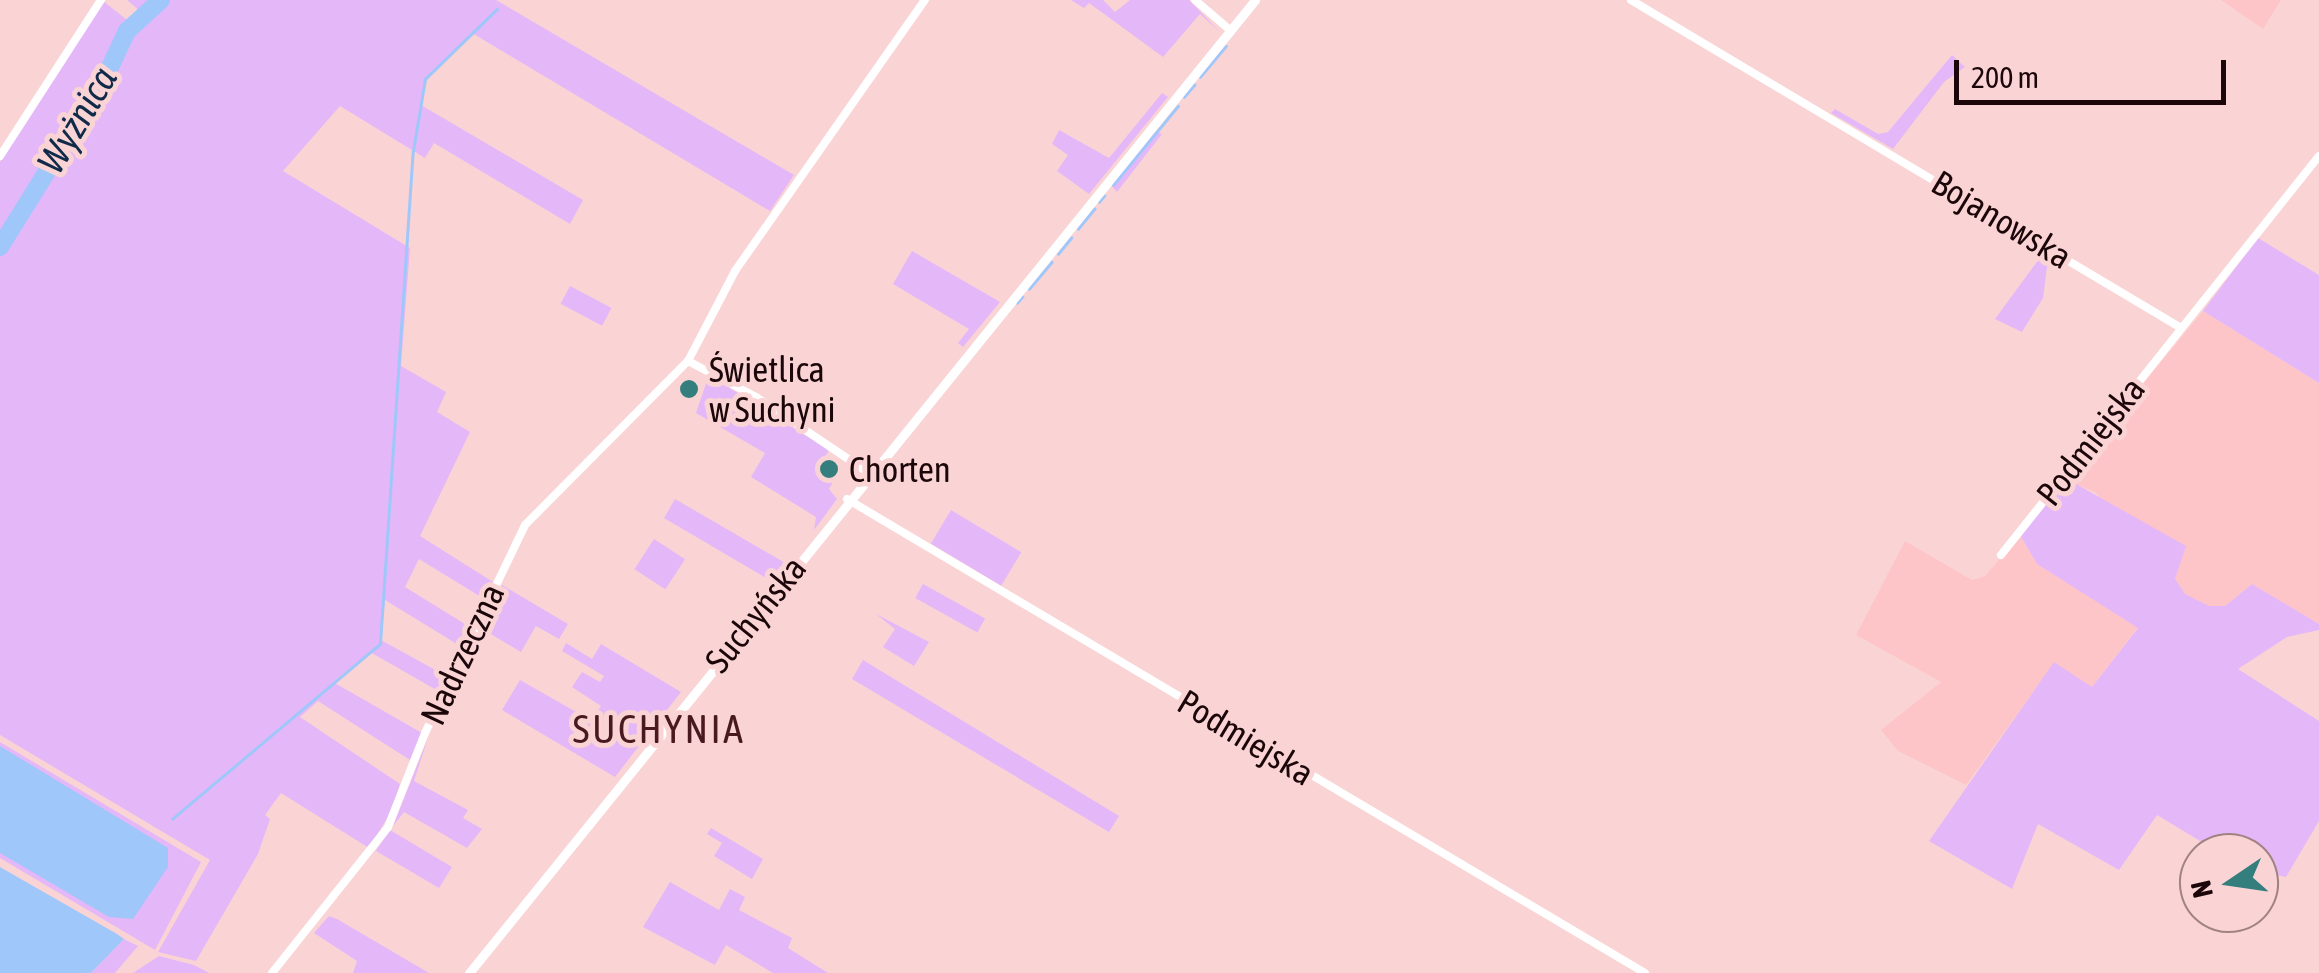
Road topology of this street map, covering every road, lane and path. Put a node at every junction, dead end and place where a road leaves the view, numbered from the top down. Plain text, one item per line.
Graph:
1 (101, 0) edge
2 (926, 0) edge
3 (1195, 0) edge
4 (1254, 0) edge
5 (1631, 0) edge
6 (1230, 30) junction
7 (0, 156) edge
8 (2319, 156) edge
9 (2181, 328) junction
10 (688, 361) junction
11 (868, 473) junction
12 (848, 499) junction
13 (2001, 555) dead end
14 (272, 973) edge
15 (468, 973) edge
16 (1645, 973) edge

1 - 7 street
2 - 10 street, Nadrzeczna
3 - 6 street
4 - 6 street
5 - 9 street, Bojanowska
6 - 11 street, Suchyńska
8 - 9 street
9 - 13 street, Podmiejska
10 - 11 street
10 - 14 street, Nadrzeczna
11 - 12 street, Suchyńska
12 - 15 street, Suchyńska
12 - 16 street, Podmiejska

